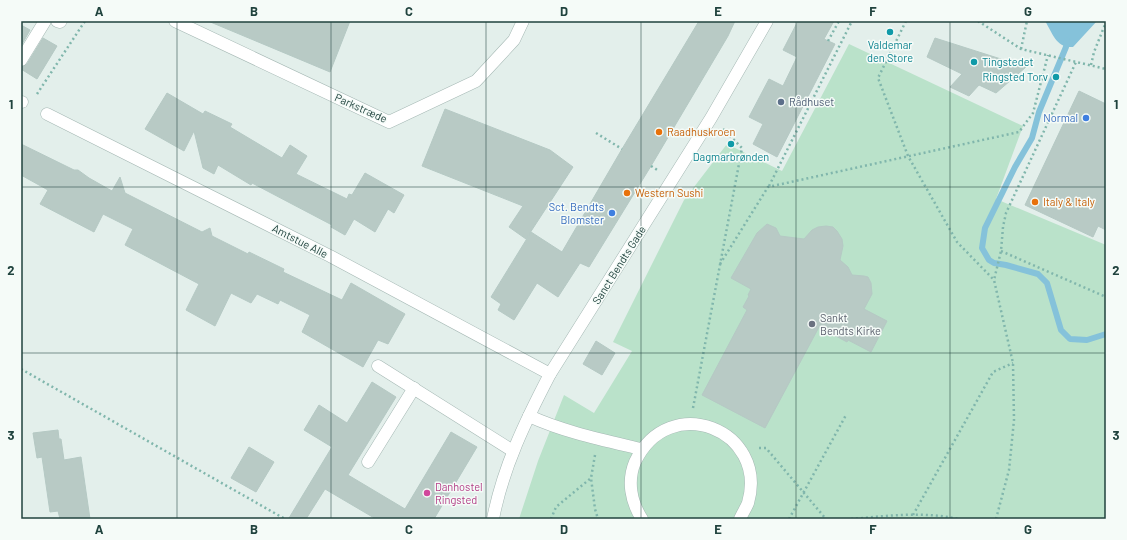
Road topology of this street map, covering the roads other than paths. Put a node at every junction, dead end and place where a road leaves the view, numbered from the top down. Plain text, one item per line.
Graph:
1 (44, 21) edge
2 (58, 21) edge
3 (61, 21) edge
4 (175, 21) edge
5 (523, 21) edge
6 (767, 21) edge
7 (21, 60) edge
8 (46, 114) dead end
9 (378, 366) dead end
10 (550, 374) junction
11 (414, 388) junction
12 (529, 416) junction
13 (641, 449) junction
14 (513, 451) junction
15 (368, 462) dead end
16 (493, 519) edge
17 (642, 519) edge
18 (740, 519) edge

1 - 7 street
2 - 3 street
4 - 5 street, Parkstræde
6 - 10 street, Sanct Bendts Gade
8 - 10 street, Amtstue Alle
9 - 11 street
10 - 12 street, Sanct Bendts Gade
11 - 14 street
11 - 15 street
12 - 13 street
12 - 14 street, Sanct Bendts Gade
13 - 17 street
13 - 18 street
14 - 16 street, Sanct Bendts Gade

